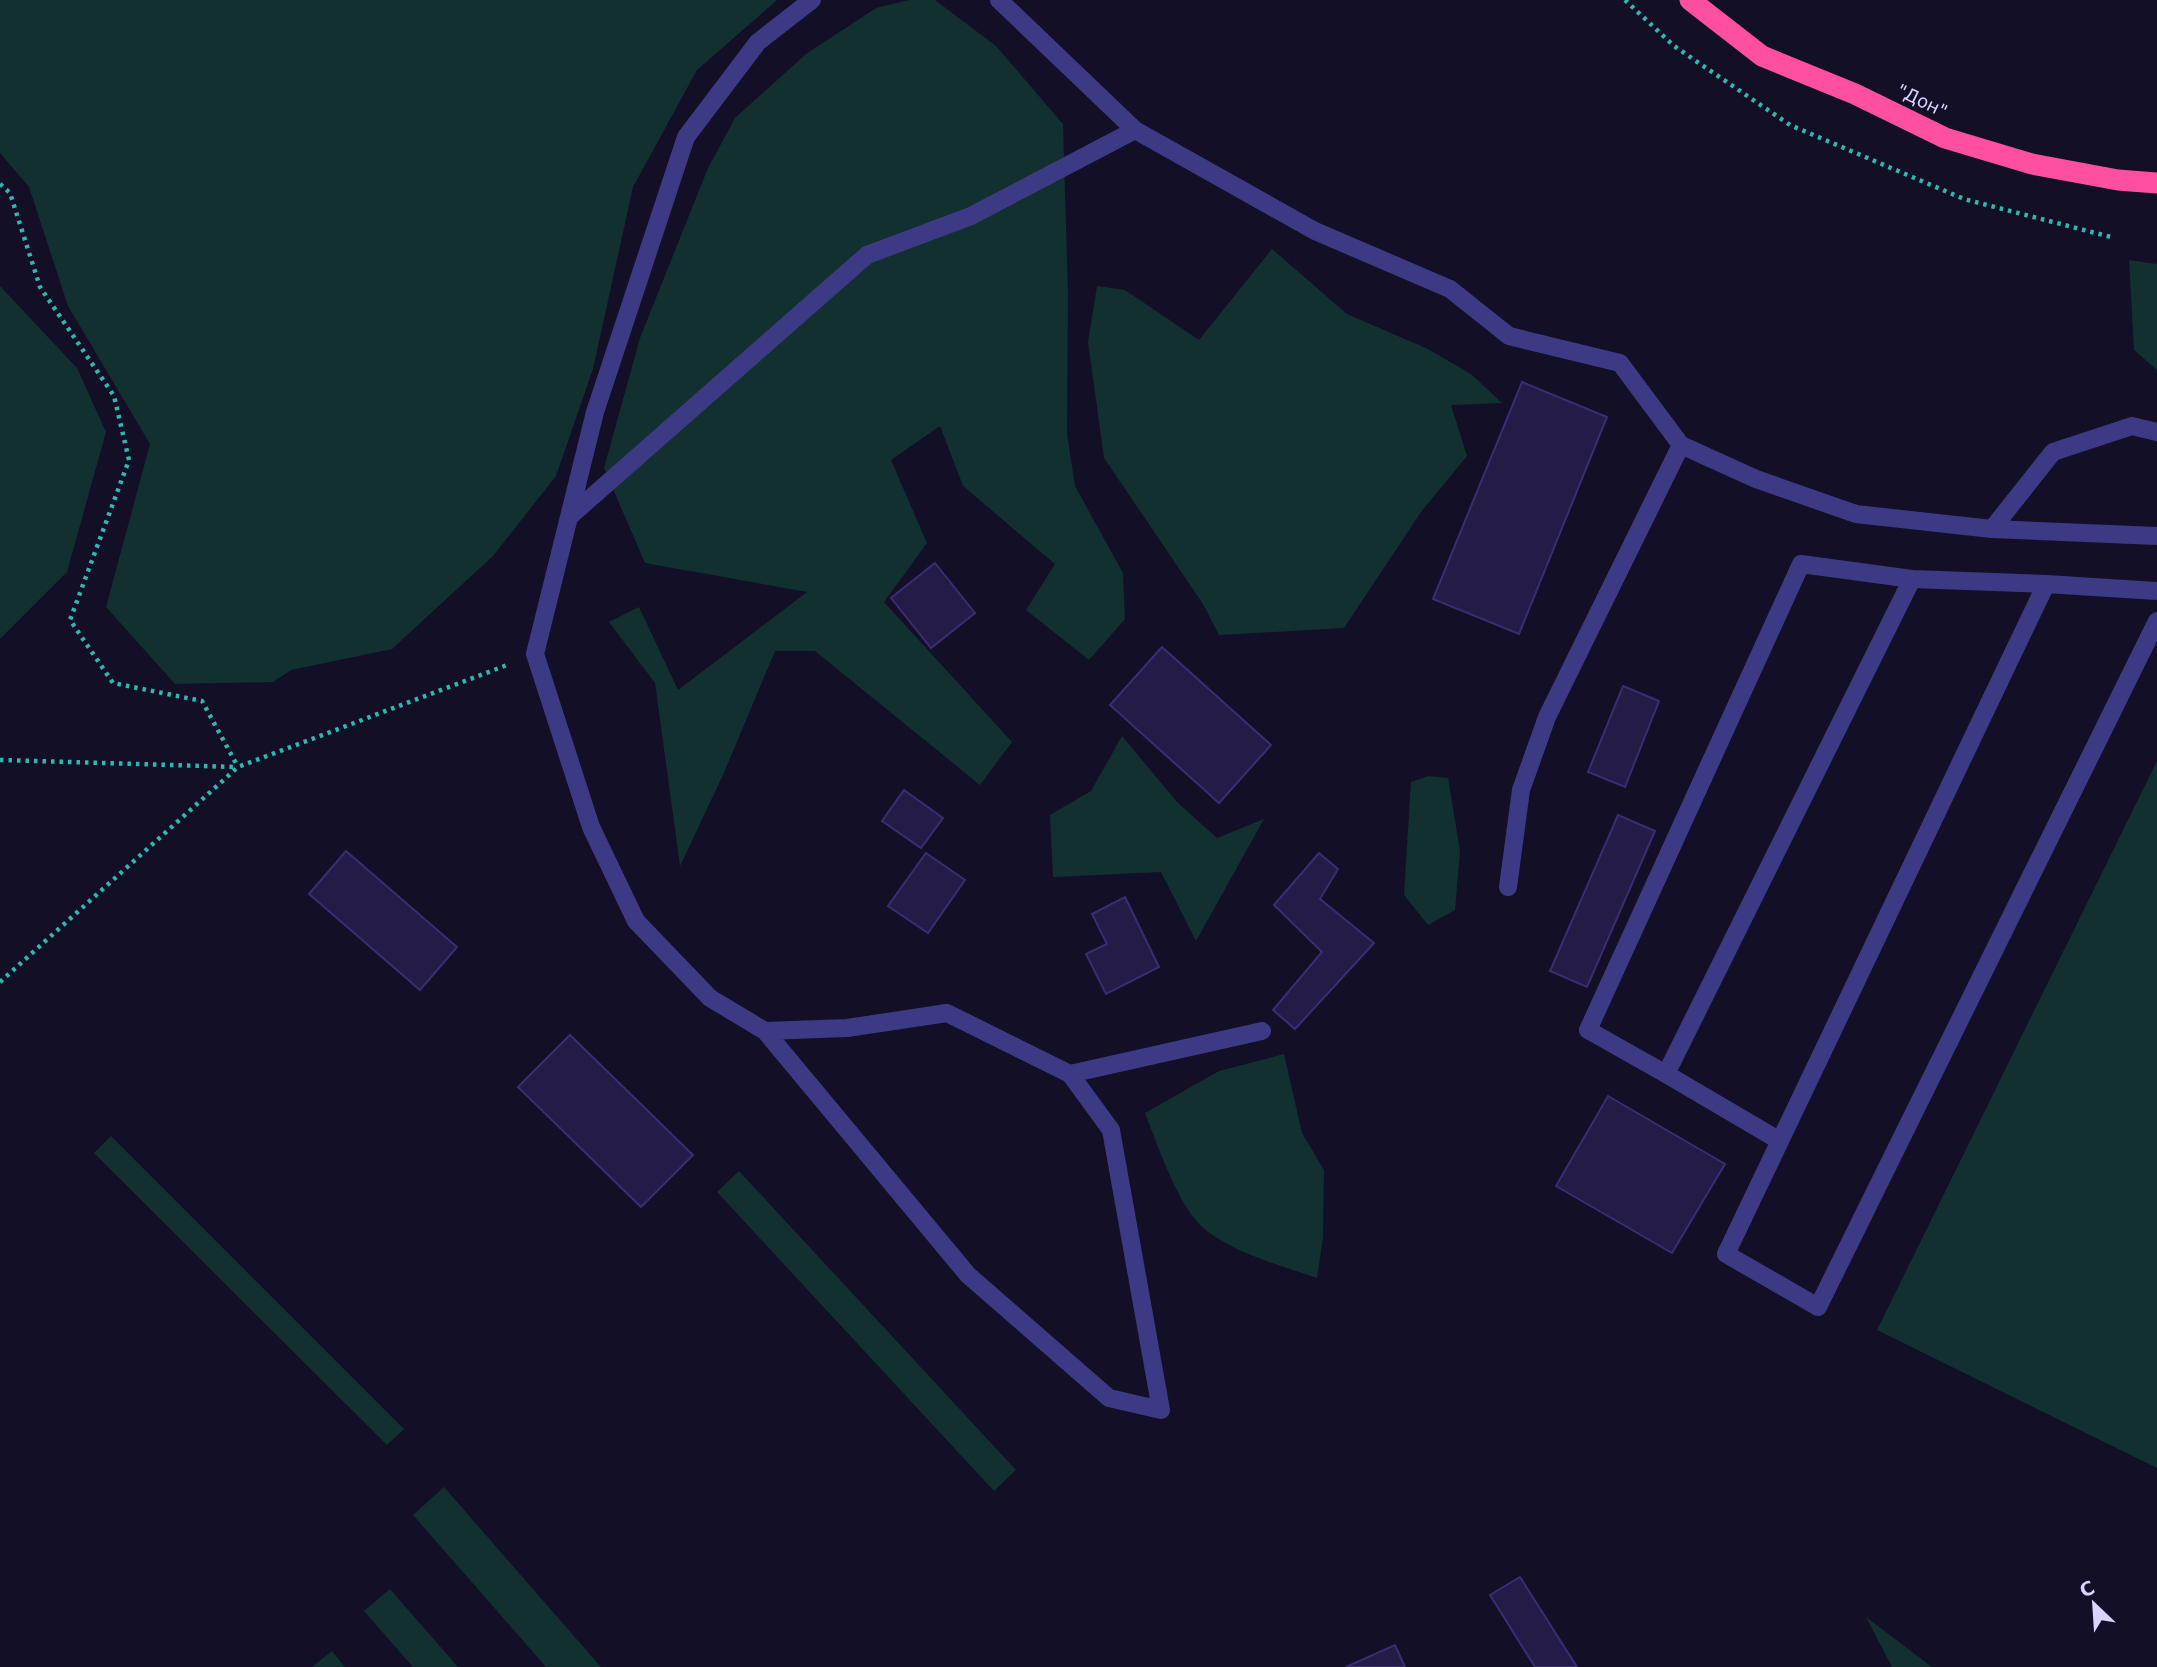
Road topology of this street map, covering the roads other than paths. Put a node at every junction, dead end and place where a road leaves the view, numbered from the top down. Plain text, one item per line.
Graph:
1 (812, 0) edge
2 (999, 0) edge
3 (1690, 0) edge
4 (1135, 130) junction
5 (2157, 183) edge
6 (2157, 432) edge
7 (1681, 445) junction
8 (569, 517) junction
9 (1992, 529) junction
10 (2157, 536) edge
11 (1912, 579) junction
12 (2046, 584) junction
13 (2157, 591) edge
14 (2157, 621) edge
15 (1508, 887) dead end
16 (765, 1031) junction
17 (1262, 1031) dead end
18 (1070, 1074) junction
19 (1666, 1074) junction
20 (1780, 1141) junction

1 - 8 lane
2 - 4 lane
3 - 5 highway, "Дон"
4 - 7 lane
4 - 8 lane
6 - 9 lane
7 - 9 lane
7 - 15 lane
8 - 16 lane
9 - 10 lane
11 - 12 lane
11 - 19 lane
11 - 19 lane
12 - 13 lane
12 - 20 lane
14 - 20 lane
16 - 18 lane
16 - 18 lane
17 - 18 lane
19 - 20 lane

